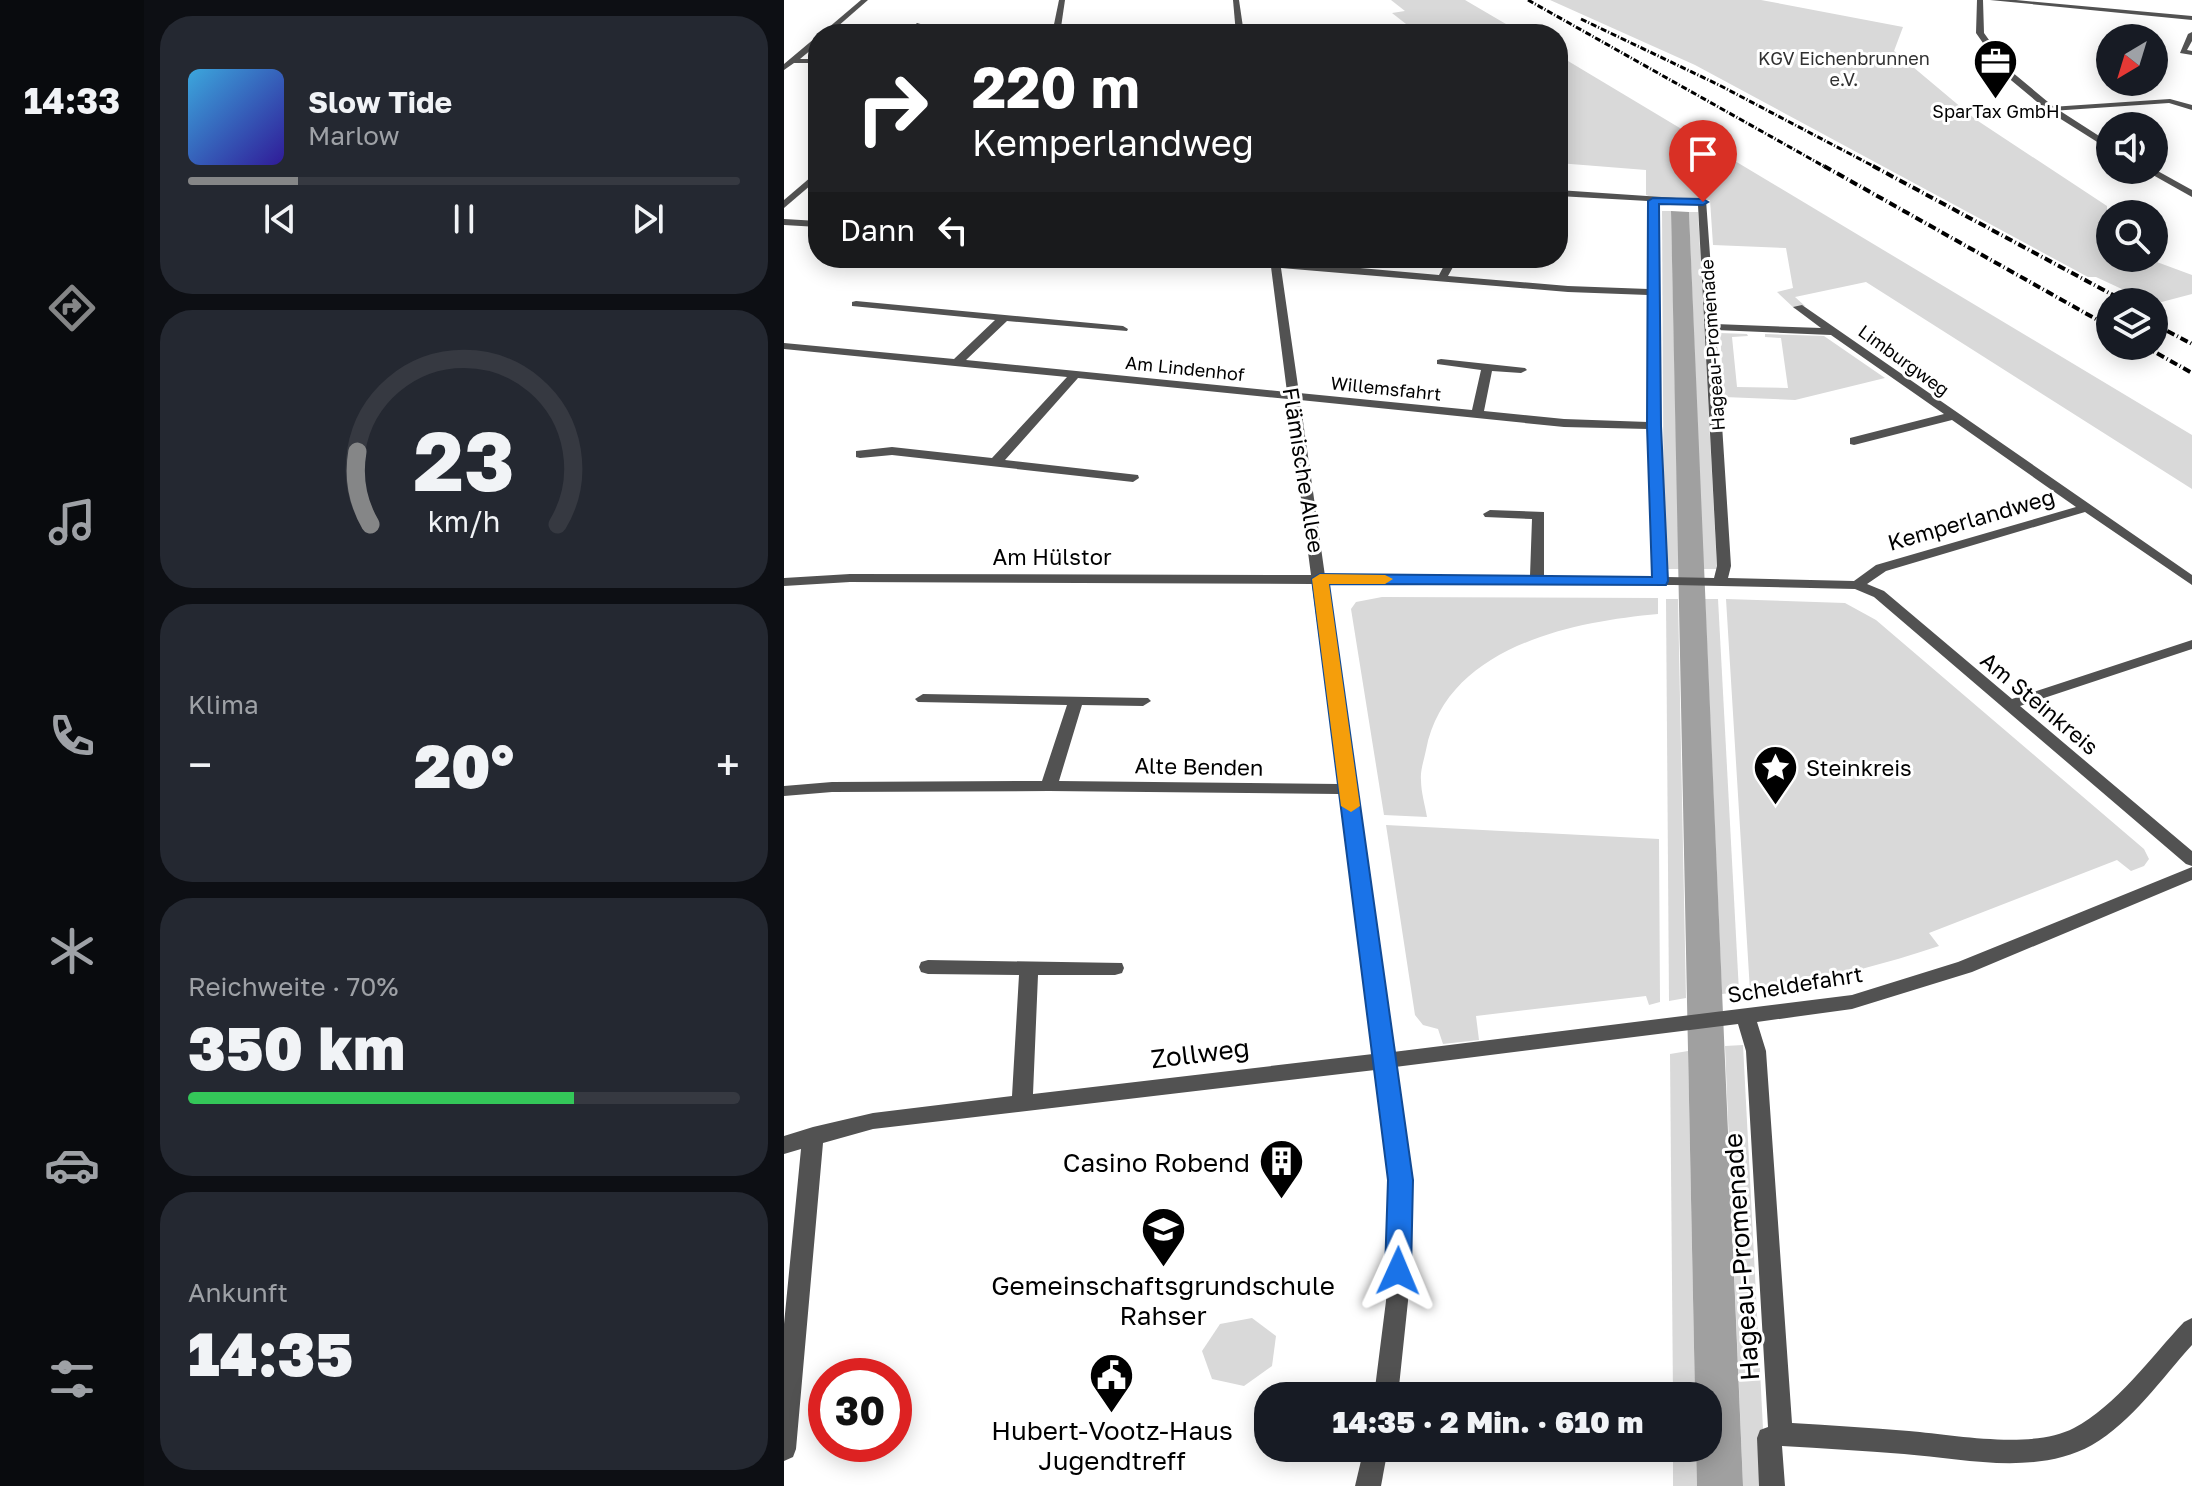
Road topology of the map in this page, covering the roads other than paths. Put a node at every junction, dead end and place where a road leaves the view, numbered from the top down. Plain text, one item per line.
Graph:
1 (865, 0) edge
2 (1062, 0) edge
3 (1236, 0) edge
4 (1980, 0) edge
5 (1993, 0) edge
6 (2192, 18) edge
7 (837, 24) edge
8 (1058, 24) edge
9 (1239, 24) edge
10 (2192, 34) edge
11 (808, 48) edge
12 (2192, 53) edge
13 (792, 61) junction
14 (808, 61) edge
15 (784, 68) edge
16 (2192, 108) edge
17 (2051, 109) junction
18 (2096, 138) edge
19 (2168, 181) edge
20 (808, 183) edge
21 (1568, 194) edge
22 (2192, 194) edge
23 (1653, 201) junction
24 (784, 205) edge
25 (784, 222) edge
26 (808, 223) edge
27 (1276, 268) edge
28 (1344, 268) edge
29 (1448, 268) edge
30 (1442, 278) junction
31 (1655, 292) junction
32 (856, 304) dead end
33 (1798, 307) dead end
34 (1004, 318) junction
35 (1711, 327) junction
36 (1123, 329) dead end
37 (1836, 332) junction
38 (784, 346) edge
39 (1441, 362) dead end
40 (957, 363) junction
41 (1487, 367) junction
42 (1521, 370) dead end
43 (1075, 375) junction
44 (1292, 396) junction
45 (1477, 415) junction
46 (1952, 416) junction
47 (1654, 426) junction
48 (1854, 441) dead end
49 (860, 454) dead end
50 (995, 463) junction
51 (1133, 478) dead end
52 (2086, 508) junction
53 (1490, 514) dead end
54 (1320, 579) junction
55 (1537, 581) junction
56 (1667, 581) junction
57 (2192, 581) edge
58 (784, 582) edge
59 (1716, 582) junction
60 (1857, 585) junction
61 (2192, 644) edge
62 (923, 699) dead end
63 (1076, 700) junction
64 (1143, 701) dead end
65 (2008, 705) junction
66 (1049, 786) junction
67 (1348, 789) junction
68 (784, 791) edge
69 (2192, 860) edge
70 (2192, 873) edge
71 (928, 967) dead end
72 (1029, 968) junction
73 (1115, 968) dead end
74 (1736, 1018) junction
75 (1385, 1059) junction
76 (1022, 1103) junction
77 (813, 1135) junction
78 (784, 1145) edge
79 (2192, 1329) edge
80 (1388, 1382) edge
81 (1781, 1434) junction
82 (784, 1449) edge
83 (1373, 1462) edge
84 (1368, 1486) edge
85 (1772, 1486) edge

1 - 7 street
2 - 8 street
3 - 9 street
4 - 17 street
5 - 6 street
10 - 12 street
11 - 13 street
13 - 14 street
13 - 15 street
16 - 17 street
17 - 18 street
19 - 22 street
20 - 24 street
21 - 23 street
23 - 31 street
23 - 35 street, Hageau-Promenade
25 - 26 street
27 - 44 street, Flämische Allee
28 - 30 street
29 - 30 street
30 - 31 street
31 - 47 street
32 - 34 street, Am Lindenhof
33 - 37 street, Limburgweg
34 - 36 street, Am Lindenhof
34 - 40 street
35 - 37 street, Limburgweg
35 - 59 street, Hageau-Promenade
37 - 46 street, Limburgweg
38 - 40 street, Am Lindenhof
39 - 41 street, Willemsfahrt
40 - 43 street, Am Lindenhof
41 - 42 street, Willemsfahrt
41 - 45 street
43 - 44 street, Am Lindenhof
43 - 50 street
44 - 45 street, Willemsfahrt
44 - 54 street, Flämische Allee
45 - 47 street, Willemsfahrt
46 - 48 street, Limburgweg
46 - 52 street, Limburgweg
47 - 56 street
49 - 50 street
50 - 51 street
52 - 57 street, Limburgweg
52 - 60 street, Kemperlandweg
53 - 55 street
54 - 55 street
54 - 58 street, Am Hülstor
54 - 67 street, Flämische Allee
55 - 56 street
56 - 59 street
59 - 60 street
60 - 65 street, Am Steinkreis
61 - 65 street
62 - 63 street
63 - 64 street
63 - 66 street
65 - 69 street, Am Steinkreis
66 - 67 street, Alte Benden
66 - 68 street, Alte Benden
67 - 75 street, Flämische Allee
70 - 74 street, Scheldefahrt
71 - 72 street
72 - 73 street
72 - 76 street
74 - 75 street, Scheldefahrt
74 - 81 street, Hageau-Promenade
75 - 76 street, Zollweg
75 - 80 street, Flämische Allee
76 - 77 street, Zollweg
77 - 78 street, Zollweg
77 - 82 street
79 - 81 street
81 - 85 street, Hageau-Promenade
83 - 84 street

